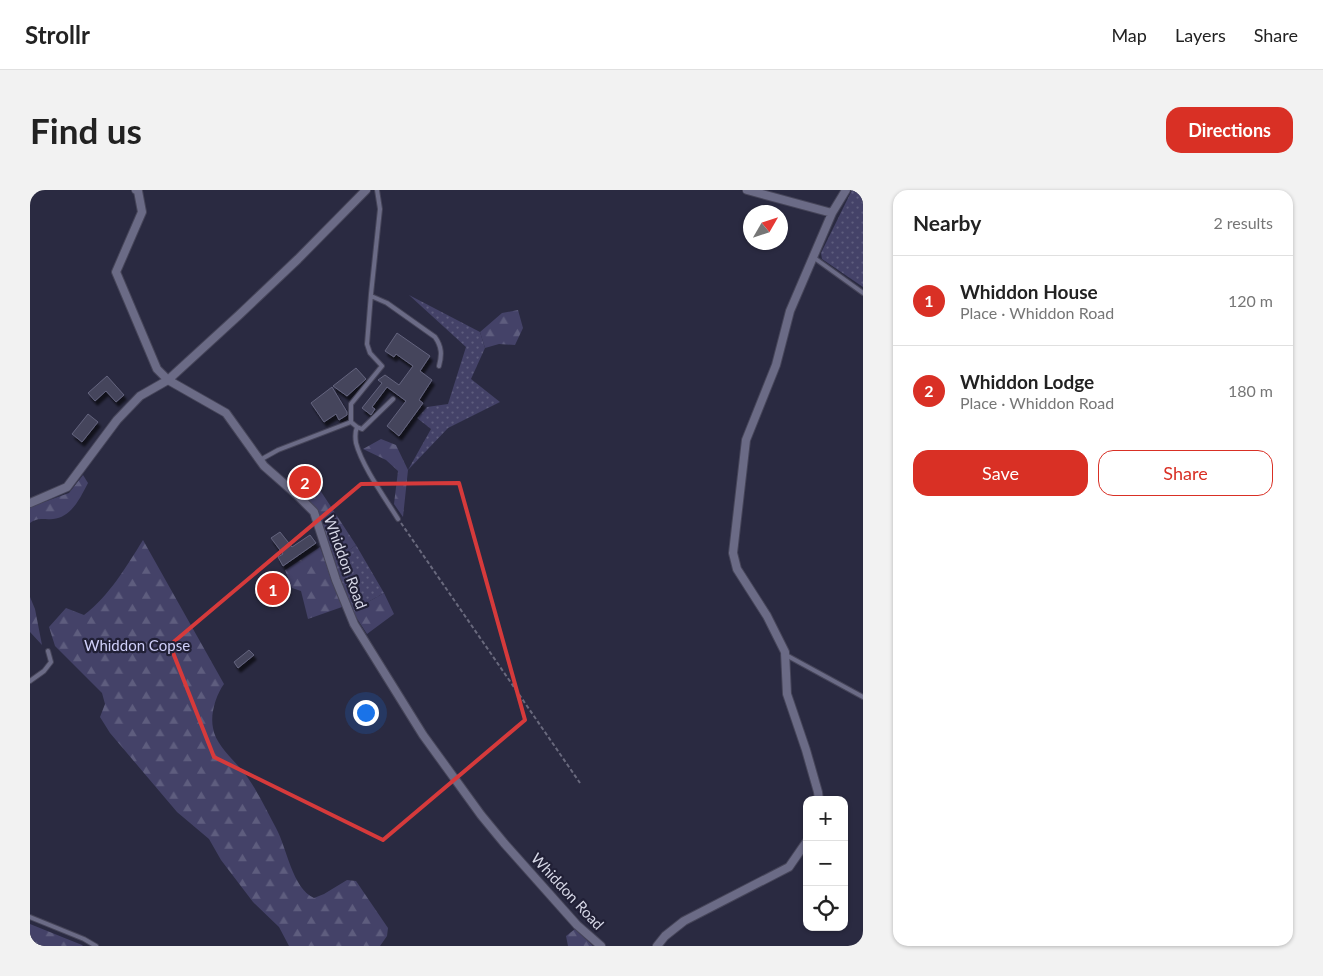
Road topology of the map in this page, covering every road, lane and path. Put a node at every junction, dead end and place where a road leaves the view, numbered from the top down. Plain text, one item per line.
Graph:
1 (136, 190) edge
2 (366, 190) edge
3 (377, 190) edge
4 (746, 190) edge
5 (846, 190) edge
6 (832, 213) junction
7 (813, 257) junction
8 (863, 293) edge
9 (370, 296) junction
10 (439, 366) dead end
11 (168, 380) junction
12 (393, 399) dead end
13 (350, 422) junction
14 (357, 427) junction
15 (260, 460) junction
16 (30, 503) edge
17 (398, 519) joint
18 (48, 651) dead end
19 (786, 655) junction
20 (30, 681) edge
21 (863, 697) edge
22 (580, 783) dead end
23 (818, 796) edge
24 (803, 846) edge
25 (30, 917) edge
26 (96, 946) edge
27 (601, 946) edge
28 (657, 946) edge

1 - 11 street, Whiddon Road
2 - 11 street
3 - 9 lane
4 - 6 street
5 - 6 street
6 - 7 street
7 - 8 lane
7 - 19 street
9 - 10 lane
9 - 13 lane
11 - 15 street, Whiddon Road
11 - 16 street
12 - 14 lane
13 - 14 lane
13 - 15 lane
14 - 17 lane
15 - 27 street, Whiddon Road
17 - 22 path
18 - 20 lane
19 - 21 lane
19 - 23 street
24 - 28 street
25 - 26 lane

